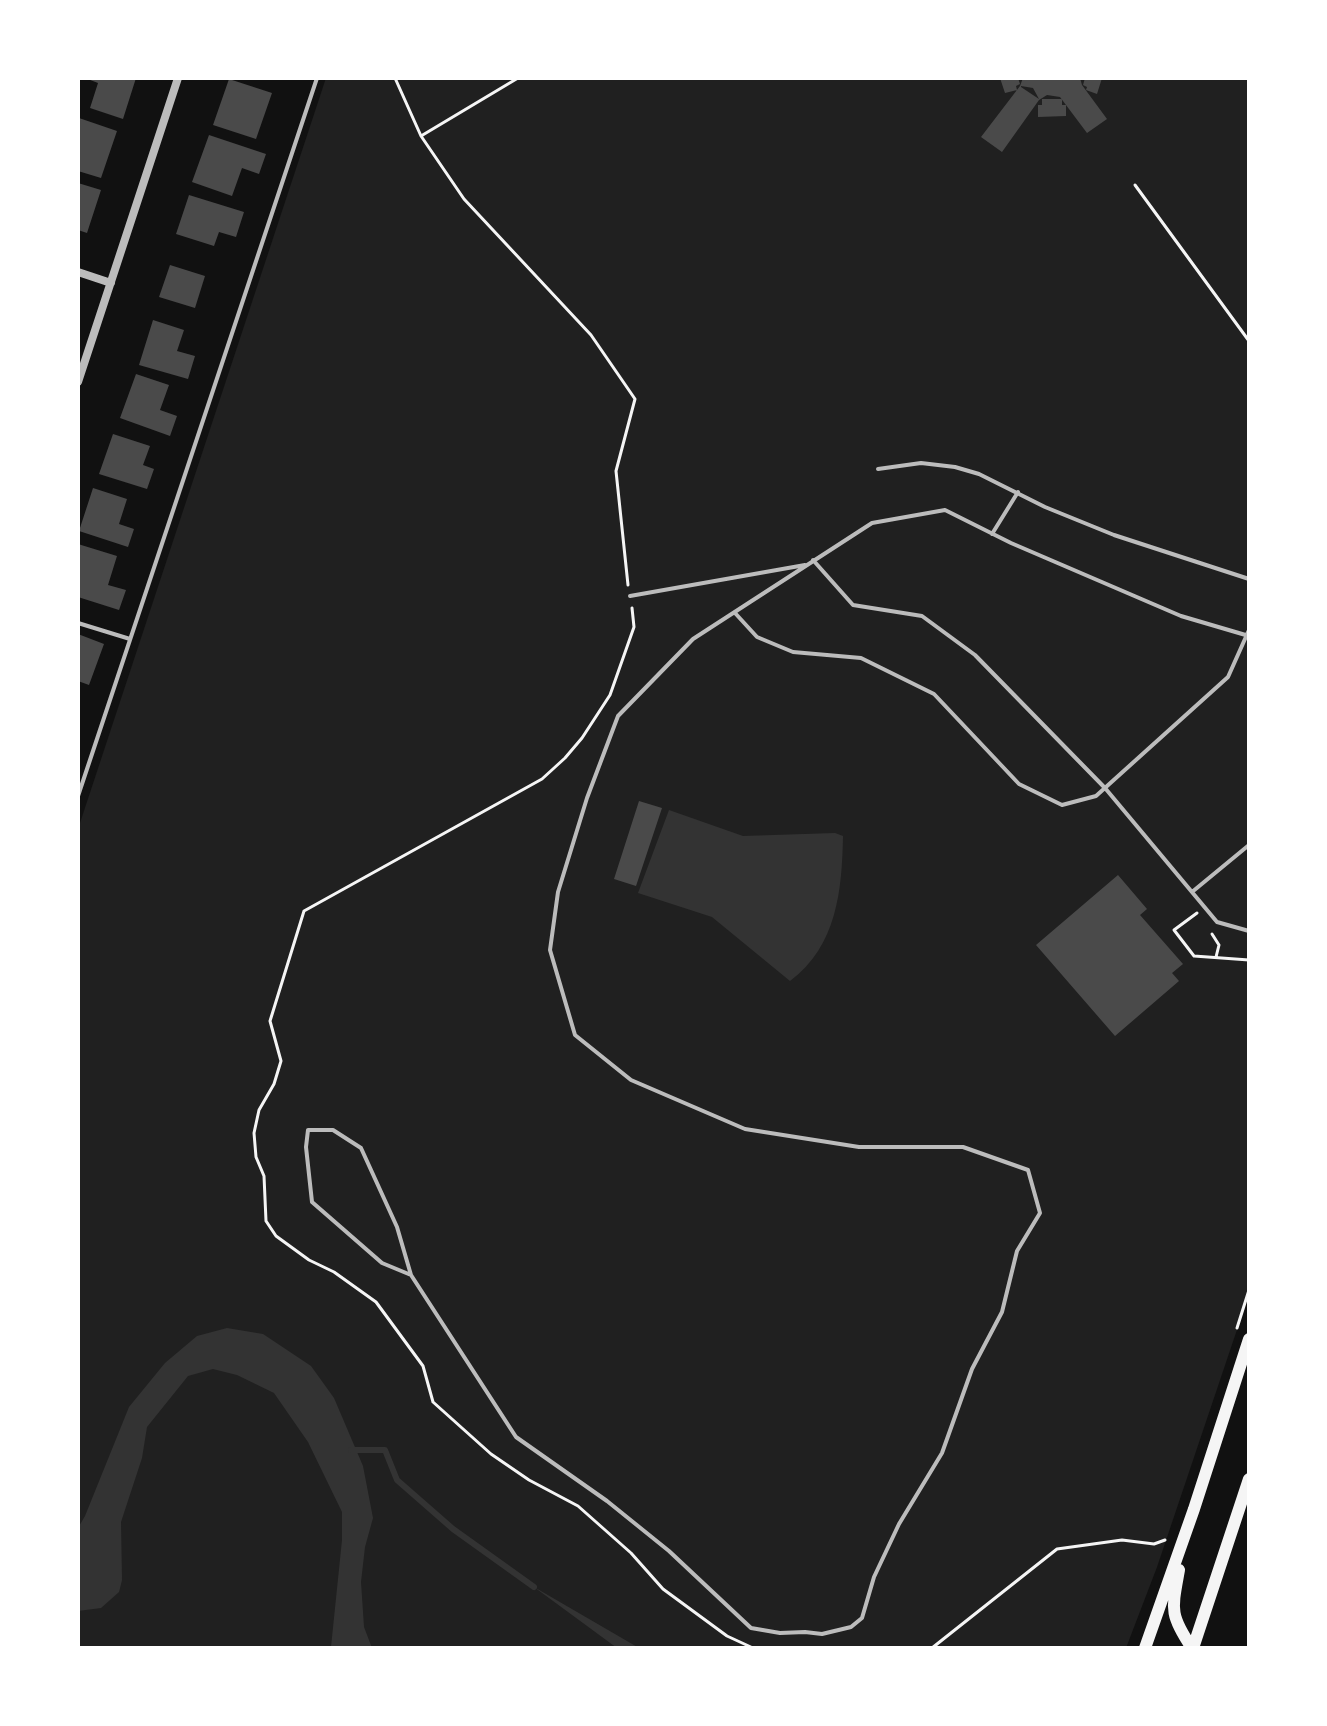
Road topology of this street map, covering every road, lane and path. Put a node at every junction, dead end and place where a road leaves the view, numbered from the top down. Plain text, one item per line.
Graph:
1 (178, 78) edge
2 (317, 78) edge
3 (395, 78) edge
4 (518, 78) edge
5 (421, 136) junction
6 (1135, 185) dead end
7 (78, 272) edge
8 (111, 283) junction
9 (1249, 341) edge
10 (78, 382) edge
11 (878, 469) dead end
12 (1018, 492) junction
13 (992, 534) junction
14 (813, 560) junction
15 (807, 564) junction
16 (1249, 579) edge
17 (630, 596) junction
18 (735, 612) junction
19 (78, 623) edge
20 (1248, 634) edge
21 (130, 639) junction
22 (1105, 788) junction
23 (78, 796) edge
24 (1249, 845) edge
25 (1192, 892) junction
26 (1199, 912) dead end
27 (1206, 923) dead end
28 (1249, 931) edge
29 (1216, 957) junction
30 (1249, 960) edge
31 (411, 1275) junction
32 (1249, 1339) edge
33 (1249, 1479) edge
34 (1194, 1509) junction
35 (1243, 1516) edge
36 (1168, 1539) dead end
37 (753, 1648) edge
38 (932, 1648) edge
39 (1145, 1648) edge
40 (1192, 1648) edge

1 - 8 street
2 - 21 lane
3 - 5 path
4 - 5 path
5 - 17 path
6 - 9 path
7 - 8 street
8 - 10 street
11 - 12 lane
12 - 13 lane
12 - 16 lane
13 - 14 lane
13 - 20 lane
14 - 15 lane
14 - 22 lane
15 - 17 lane
15 - 18 lane
17 - 37 path
18 - 22 lane
18 - 31 lane
19 - 21 lane
20 - 22 lane
21 - 23 lane
22 - 25 lane
24 - 25 lane
25 - 28 lane
26 - 29 path
27 - 29 path
29 - 30 path
31 - 31 lane
32 - 34 main road
33 - 35 main road
34 - 39 main road
34 - 40 main road
35 - 40 main road
36 - 38 path

